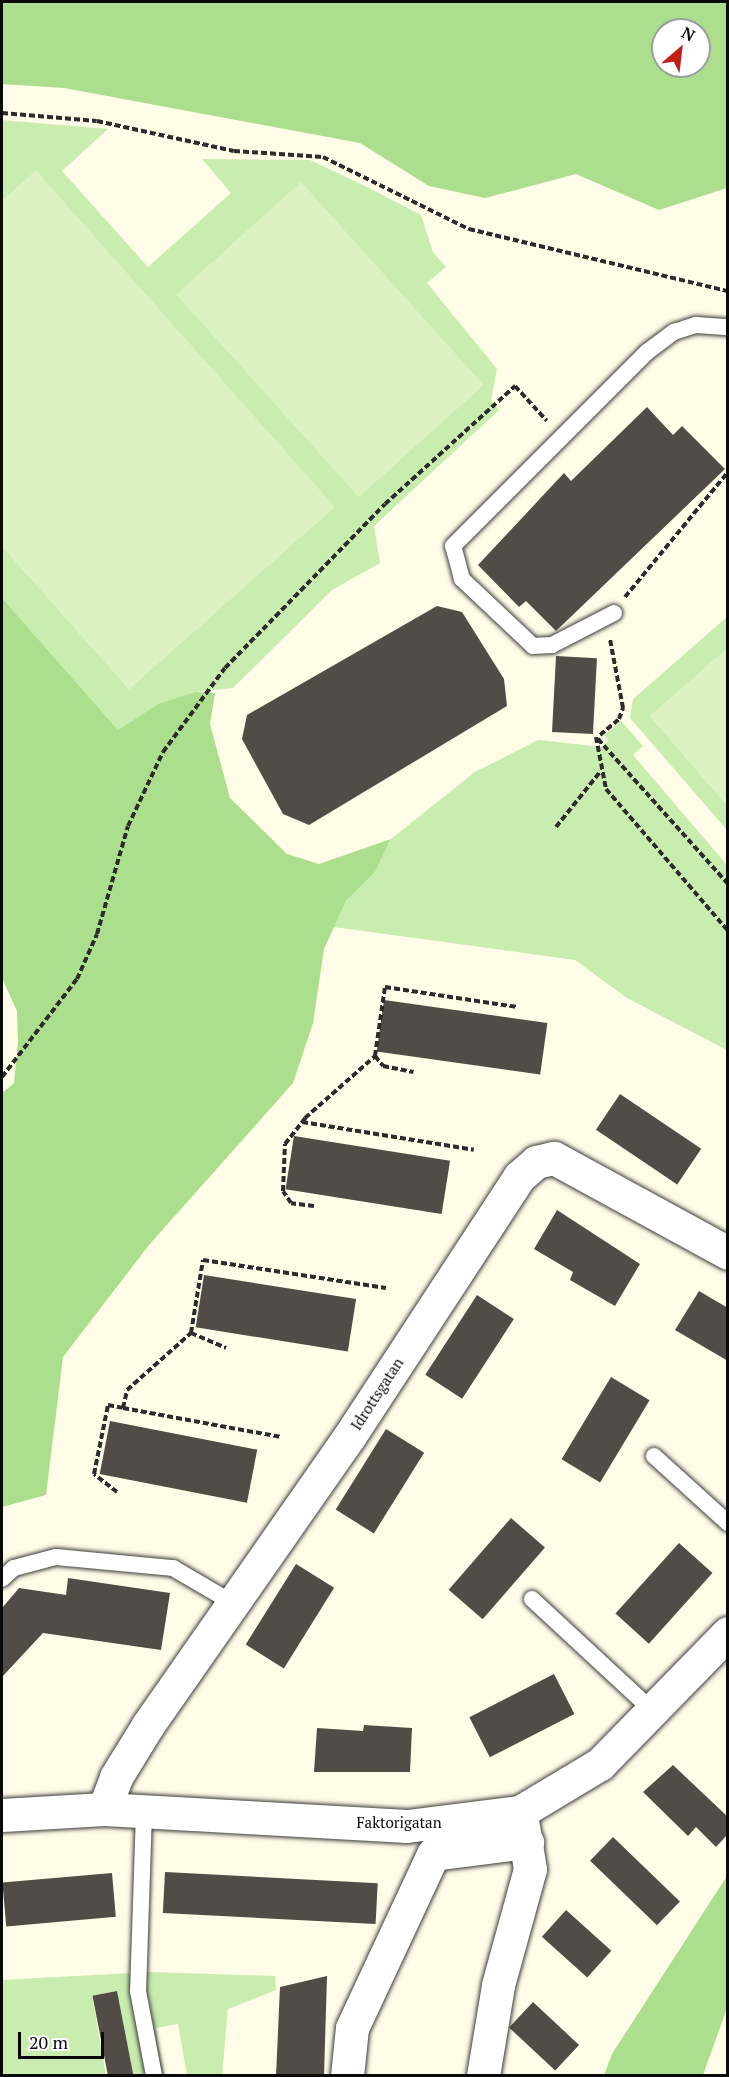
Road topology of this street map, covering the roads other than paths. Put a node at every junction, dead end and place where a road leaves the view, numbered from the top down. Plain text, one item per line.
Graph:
1 (728, 327) edge
2 (614, 613) road end
3 (728, 1253) edge
4 (654, 1456) dead end
5 (728, 1523) edge
6 (2, 1580) edge
7 (532, 1599) dead end
8 (233, 1603) junction
9 (728, 1633) edge
10 (653, 1712) junction
11 (104, 1809) junction
12 (144, 1812) junction
13 (2, 1815) edge
14 (523, 1827) junction
15 (154, 2076) edge
16 (347, 2076) edge
17 (483, 2076) edge

1 - 2 lane
3 - 8 street, Idrottsgatan
4 - 5 lane
6 - 8 lane
7 - 10 lane
8 - 11 street, Idrottsgatan
9 - 10 street, Faktorigatan
10 - 14 street, Faktorigatan
11 - 12 street, Faktorigatan
11 - 13 street, Faktorigatan
12 - 14 street, Faktorigatan
12 - 15 lane
14 - 16 street
14 - 17 street

